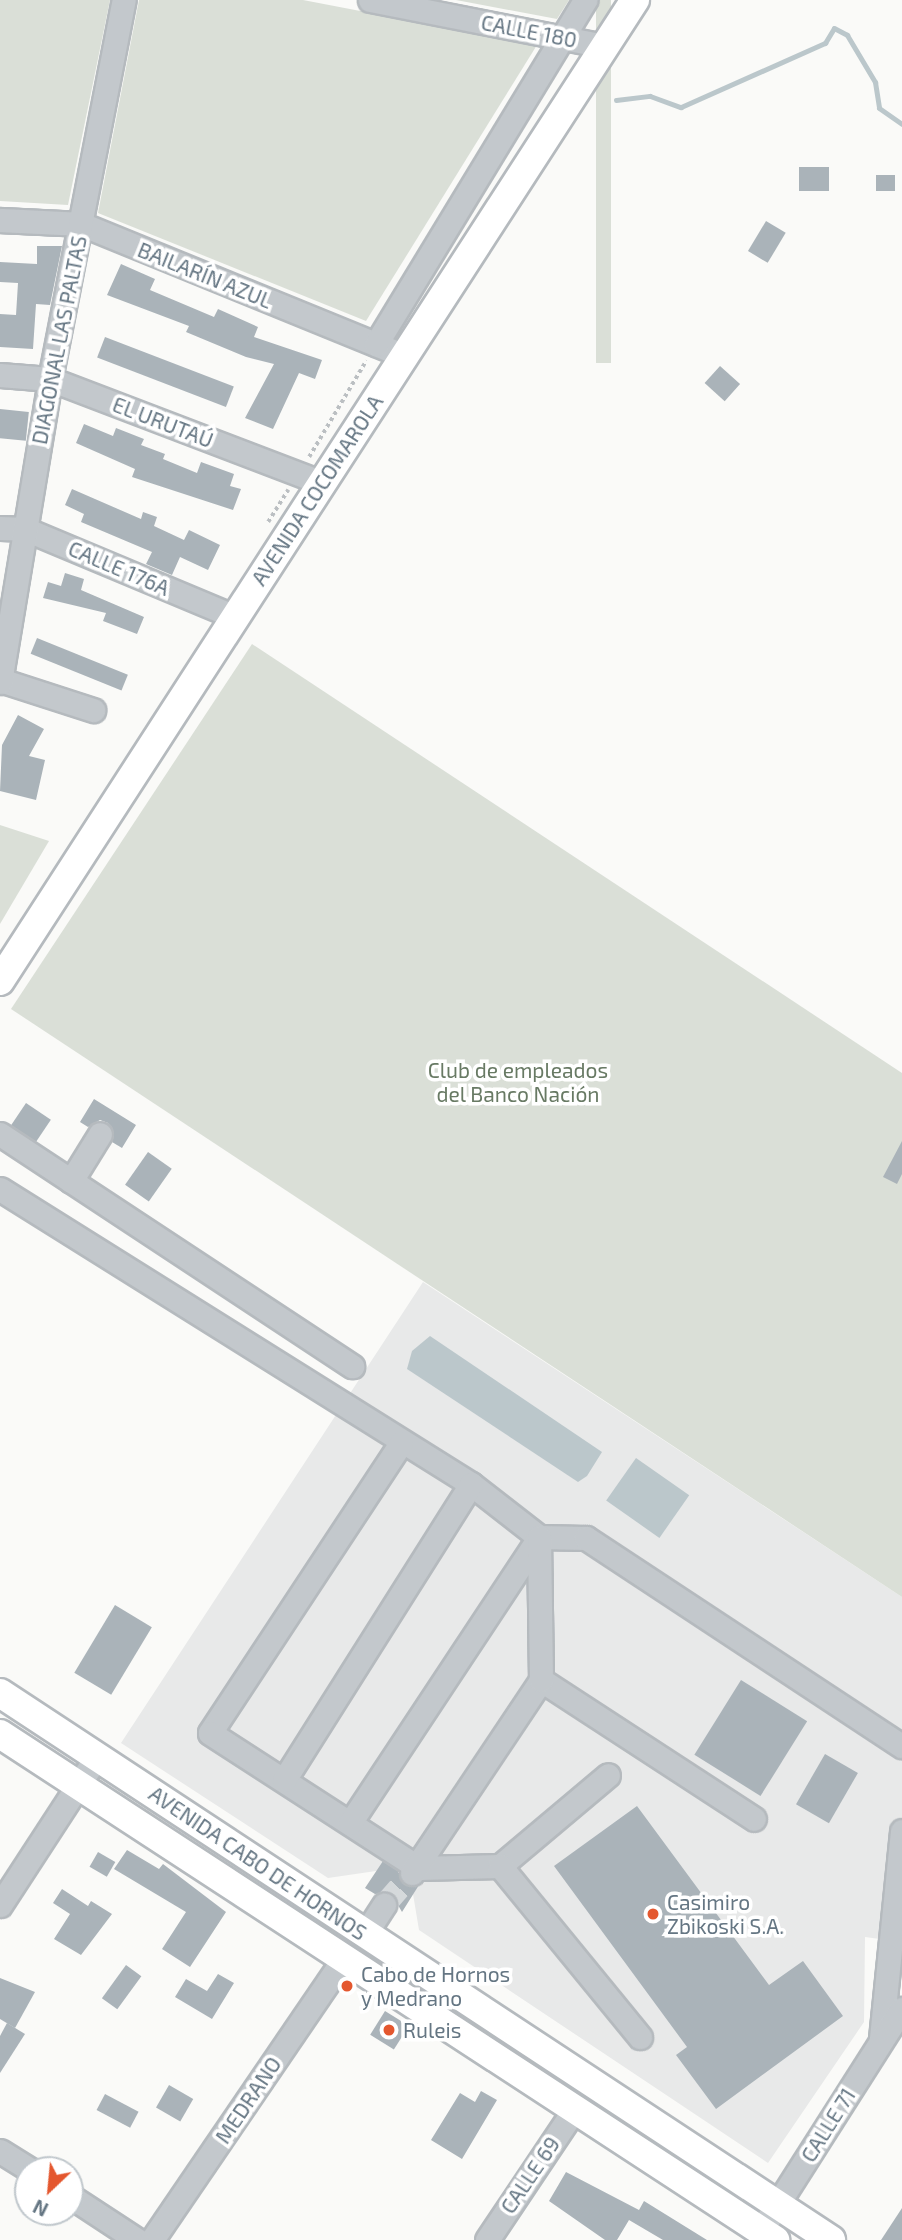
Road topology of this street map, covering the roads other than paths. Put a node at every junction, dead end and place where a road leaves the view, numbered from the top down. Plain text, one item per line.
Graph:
1 (124, 0) edge
2 (370, 0) edge
3 (585, 0) edge
4 (635, 0) edge
5 (562, 37) junction
6 (605, 46) junction
7 (0, 220) edge
8 (81, 224) junction
9 (376, 344) junction
10 (404, 356) junction
11 (0, 375) edge
12 (50, 379) junction
13 (322, 483) junction
14 (0, 528) edge
15 (25, 529) junction
16 (235, 617) junction
17 (0, 681) edge
18 (93, 710) dead end
19 (0, 981) edge
20 (0, 1134) edge
21 (100, 1135) dead end
22 (71, 1181) junction
23 (0, 1189) edge
24 (352, 1366) dead end
25 (401, 1443) junction
26 (471, 1484) junction
27 (539, 1537) junction
28 (541, 1680) junction
29 (0, 1693) edge
30 (0, 1734) edge
31 (902, 1746) edge
32 (97, 1756) junction
33 (608, 1775) dead end
34 (284, 1780) junction
35 (79, 1786) junction
36 (754, 1819) dead end
37 (350, 1823) junction
38 (902, 1831) edge
39 (500, 1866) junction
40 (415, 1870) junction
41 (0, 1905) edge
42 (384, 1905) tunnel mouth
43 (365, 1934) junction
44 (343, 1959) junction
45 (902, 2010) edge
46 (640, 2037) dead end
47 (881, 2041) junction
48 (574, 2110) junction
49 (84, 2205) edge
50 (777, 2205) junction
51 (137, 2240) edge
52 (152, 2240) edge
53 (487, 2240) edge
54 (777, 2240) edge
55 (831, 2240) edge

1 - 8 street, DIAGONAL LAS PALTAS
2 - 5 street, CALLE 180
3 - 5 street
4 - 6 main road, AVENIDA COCOMAROLA
5 - 6 street, CALLE 180
5 - 9 street
6 - 10 main road, AVENIDA COCOMAROLA
7 - 8 street, BAILARÍN AZUL
8 - 9 street, BAILARÍN AZUL
8 - 12 street, DIAGONAL LAS PALTAS
9 - 10 street, BAILARÍN AZUL
10 - 13 main road, AVENIDA COCOMAROLA
11 - 12 street, EL URUTAÚ
12 - 13 street, EL URUTAÚ
12 - 15 street, DIAGONAL LAS PALTAS
13 - 16 main road, AVENIDA COCOMAROLA
14 - 15 street, CALLE 176A
15 - 16 street, CALLE 176A
15 - 17 street, DIAGONAL LAS PALTAS
16 - 19 main road, AVENIDA COCOMAROLA
17 - 18 street
20 - 22 street
21 - 22 street
22 - 24 street
23 - 25 street
25 - 26 street
25 - 34 street
26 - 27 street
26 - 34 street
27 - 28 street
27 - 31 street
27 - 37 street
28 - 36 street
28 - 40 street
29 - 32 main road, AVENIDA CABO DE HORNOS
30 - 35 main road, AVENIDA CABO DE HORNOS
32 - 35 street
32 - 43 main road, AVENIDA CABO DE HORNOS
33 - 39 street
34 - 37 street
35 - 41 street
35 - 44 main road, AVENIDA CABO DE HORNOS
37 - 40 street
38 - 47 street
39 - 40 street
39 - 46 street
42 - 43 street
43 - 50 main road, AVENIDA CABO DE HORNOS
44 - 48 main road, AVENIDA CABO DE HORNOS
44 - 52 street, MEDRANO
45 - 47 street, CALLE 71
47 - 50 street, CALLE 71
48 - 53 street, CALLE 69
48 - 54 main road, AVENIDA CABO DE HORNOS
49 - 51 street
50 - 54 street
50 - 55 main road, AVENIDA CABO DE HORNOS

